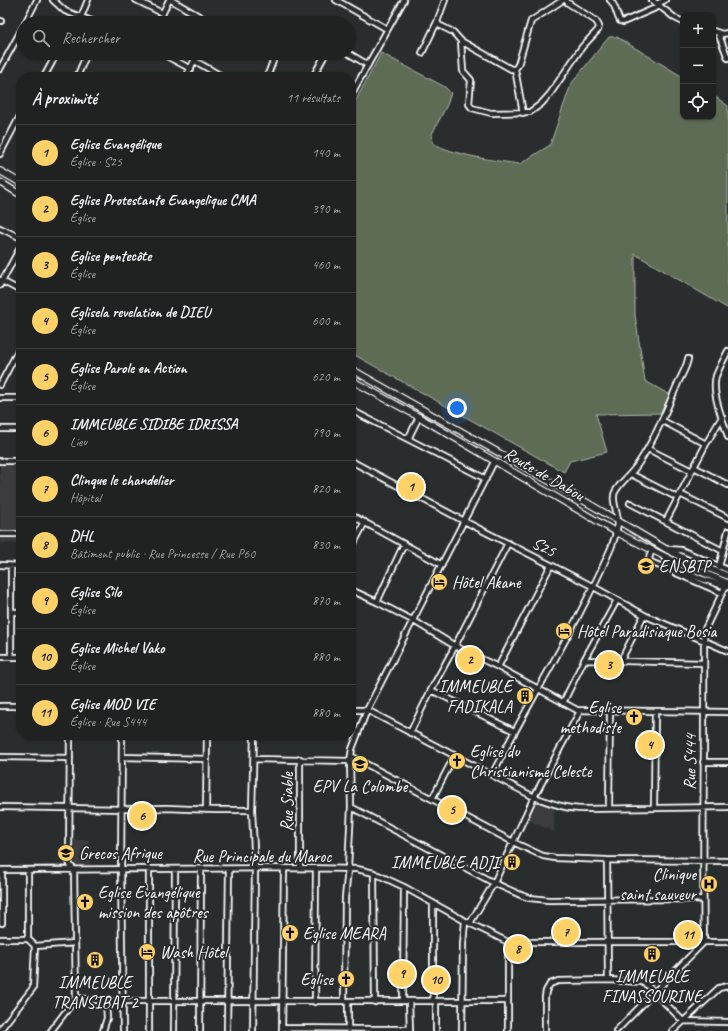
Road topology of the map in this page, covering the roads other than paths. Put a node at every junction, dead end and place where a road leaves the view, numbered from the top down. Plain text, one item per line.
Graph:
1 (37, 0) edge
2 (53, 0) edge
3 (88, 0) edge
4 (136, 0) edge
5 (170, 0) edge
6 (336, 0) edge
7 (404, 0) edge
8 (445, 0) edge
9 (565, 0) edge
10 (610, 0) edge
11 (652, 0) edge
12 (665, 0) edge
13 (659, 5) junction
14 (162, 13) junction
15 (29, 16) edge
16 (78, 16) edge
17 (81, 16) edge
18 (161, 16) edge
19 (199, 16) edge
20 (680, 20) edge
21 (437, 22) junction
22 (387, 29) junction
23 (716, 32) edge
24 (728, 33) edge
25 (16, 40) edge
26 (461, 41) junction
27 (422, 53) dead end
28 (356, 58) edge
29 (728, 58) edge
30 (53, 60) edge
31 (84, 60) edge
32 (174, 60) edge
33 (272, 60) edge
34 (322, 60) edge
35 (195, 61) joint
36 (368, 65) junction
37 (0, 69) edge
38 (191, 69) junction
39 (515, 69) junction
40 (47, 72) edge
41 (78, 72) edge
42 (189, 72) edge
43 (214, 72) edge
44 (269, 72) edge
45 (316, 72) edge
46 (356, 86) edge
47 (523, 113) junction
48 (16, 124) edge
49 (0, 154) edge
50 (0, 171) edge
51 (16, 179) edge
52 (0, 182) edge
53 (16, 192) edge
54 (0, 228) edge
55 (16, 236) edge
56 (16, 255) edge
57 (1, 282) edge
58 (16, 289) edge
59 (728, 351) edge
60 (16, 355) edge
61 (688, 358) dead end
62 (728, 360) edge
63 (721, 364) junction
64 (356, 372) edge
65 (356, 383) edge
66 (0, 385) edge
67 (0, 398) edge
68 (16, 398) edge
69 (356, 413) edge
70 (722, 417) junction
71 (419, 418) junction
72 (663, 421) junction
73 (0, 429) edge
74 (16, 429) edge
75 (728, 437) edge
76 (408, 439) junction
77 (706, 444) junction
78 (648, 449) junction
79 (0, 461) edge
80 (16, 461) edge
81 (494, 462) junction
82 (356, 464) edge
83 (693, 469) junction
84 (631, 474) junction
85 (486, 479) junction
86 (728, 485) edge
87 (679, 496) junction
88 (630, 503) dead end
89 (356, 518) edge
90 (728, 518) edge
91 (464, 521) junction
92 (618, 521) junction
93 (666, 521) junction
94 (365, 522) junction
95 (728, 531) edge
96 (616, 532) junction
97 (0, 534) edge
98 (16, 534) edge
99 (356, 539) edge
100 (404, 544) junction
101 (508, 544) junction
102 (666, 549) junction
103 (652, 550) junction
104 (723, 551) junction
105 (662, 555) junction
106 (442, 564) junction
107 (0, 565) edge
108 (551, 565) junction
109 (11, 566) junction
110 (16, 566) edge
111 (719, 566) junction
112 (676, 568) junction
113 (728, 570) edge
114 (674, 574) junction
115 (728, 576) edge
116 (592, 586) junction
117 (727, 586) edge
118 (356, 592) edge
119 (722, 594) junction
120 (617, 600) junction
121 (376, 602) junction
122 (11, 612) junction
123 (16, 612) edge
124 (644, 615) junction
125 (414, 621) junction
126 (704, 641) junction
127 (455, 646) junction
128 (728, 651) edge
129 (0, 657) edge
130 (11, 657) junction
131 (16, 657) edge
132 (584, 660) junction
133 (620, 662) junction
134 (704, 664) junction
135 (498, 667) junction
136 (538, 689) junction
137 (431, 690) junction
138 (563, 703) junction
139 (0, 706) edge
140 (16, 706) edge
141 (356, 710) edge
142 (367, 710) junction
143 (580, 711) junction
144 (610, 711) junction
145 (655, 711) junction
146 (705, 712) junction
147 (728, 712) edge
148 (514, 731) junction
149 (410, 733) junction
150 (356, 738) edge
151 (70, 740) edge
152 (122, 740) edge
153 (208, 740) edge
154 (254, 740) edge
155 (355, 740) edge
156 (455, 756) junction
157 (0, 757) edge
158 (122, 757) junction
159 (70, 758) junction
160 (350, 758) junction
161 (207, 759) junction
162 (254, 759) junction
163 (300, 760) junction
164 (703, 762) junction
165 (728, 762) edge
166 (492, 775) junction
167 (534, 797) junction
168 (432, 799) junction
169 (0, 807) edge
170 (351, 807) junction
171 (728, 807) edge
172 (70, 808) junction
173 (120, 808) junction
174 (609, 808) junction
175 (654, 808) junction
176 (702, 808) junction
177 (206, 810) junction
178 (252, 810) junction
179 (513, 842) junction
180 (607, 860) junction
181 (702, 861) junction
182 (728, 861) edge
183 (300, 868) junction
184 (316, 868) junction
185 (228, 869) junction
186 (255, 869) junction
187 (284, 869) junction
188 (348, 869) junction
189 (1, 870) edge
190 (28, 870) junction
191 (74, 870) junction
192 (121, 870) junction
193 (149, 870) junction
194 (175, 870) junction
195 (201, 870) junction
196 (374, 873) junction
197 (494, 883) junction
198 (404, 887) junction
199 (608, 899) junction
200 (703, 899) junction
201 (433, 903) junction
202 (468, 922) junction
203 (2, 923) dead end
204 (28, 939) junction
205 (0, 940) edge
206 (508, 942) junction
207 (608, 942) junction
208 (704, 942) junction
209 (728, 942) edge
210 (76, 943) junction
211 (35, 946) junction
212 (608, 980) junction
213 (728, 986) edge
214 (654, 992) junction
215 (76, 998) junction
216 (124, 1000) junction
217 (201, 1000) junction
218 (227, 1000) junction
219 (253, 1000) junction
220 (283, 1000) junction
221 (106, 1001) junction
222 (149, 1001) junction
223 (175, 1001) junction
224 (403, 1001) junction
225 (409, 1001) junction
226 (434, 1001) junction
227 (508, 1001) junction
228 (315, 1002) junction
229 (346, 1002) junction
230 (375, 1002) junction
231 (462, 1002) junction
232 (684, 1021) junction
233 (728, 1022) edge
234 (282, 1029) edge
235 (0, 1030) edge
236 (348, 1030) edge
237 (410, 1030) edge
238 (51, 1031) edge
239 (103, 1031) edge
240 (124, 1031) edge
241 (149, 1031) edge
242 (174, 1031) edge
243 (200, 1031) edge
244 (227, 1031) edge
245 (252, 1031) edge
246 (436, 1031) edge
247 (462, 1031) edge
248 (508, 1031) edge
249 (545, 1031) edge
250 (616, 1031) edge
251 (673, 1031) edge

1 - 15 street
2 - 16 street
3 - 17 street
4 - 14 street
5 - 14 street
5 - 19 street
6 - 22 street
7 - 22 street
8 - 21 street
9 - 39 street
9 - 47 street
10 - 13 street
11 - 13 street
12 - 13 street
13 - 20 street
14 - 18 street
21 - 26 street
21 - 27 street
22 - 36 street
23 - 24 street
23 - 29 street
25 - 37 street
26 - 39 street
26 - 47 street
28 - 36 street
30 - 40 street
31 - 41 street
32 - 38 street
33 - 44 street
34 - 45 street
35 - 38 street
35 - 43 street
36 - 46 street
38 - 42 street
39 - 47 street
48 - 49 street
50 - 51 main road
52 - 53 main road
54 - 55 street
56 - 57 street
57 - 58 street
59 - 63 street
60 - 66 street
61 - 72 street
62 - 63 street
63 - 70 street
64 - 92 main road
65 - 71 main road, Route de Dabou
67 - 68 street
69 - 76 street
70 - 75 street
70 - 77 street
71 - 76 street
71 - 81 main road, Route de Dabou
72 - 77 street
72 - 78 street
73 - 74 street
76 - 85 street
77 - 83 street
78 - 83 street
78 - 84 street
79 - 80 street
81 - 85 street
81 - 96 main road, Route de Dabou
82 - 91 street, S25
83 - 86 street
83 - 87 street
84 - 87 street
84 - 92 street
85 - 91 street
87 - 90 street
87 - 93 street
88 - 93 street
89 - 94 street
91 - 101 street, S25
91 - 106 street
92 - 96 street
92 - 102 main road
93 - 104 street
94 - 99 street
94 - 100 street
95 - 104 street
96 - 103 main road, Route de Dabou
96 - 116 street
97 - 98 street
100 - 106 street
100 - 121 street
101 - 108 street, S25
101 - 127 street
102 - 111 street
102 - 115 main road
103 - 105 main road, Route de Dabou
103 - 114 street
104 - 111 street
105 - 112 street
105 - 117 main road, Route de Dabou
106 - 125 street
107 - 109 street
108 - 116 street, S25
108 - 135 street
109 - 110 street
109 - 122 street
111 - 113 street
112 - 114 street
112 - 117 street
114 - 119 street
116 - 120 street, S25
116 - 136 street
117 - 119 street, Rue S444
118 - 121 street
119 - 126 street, Rue S444
120 - 124 street, S25
120 - 132 street
121 - 125 street
122 - 123 street
122 - 130 street
124 - 126 street, S25
124 - 133 street
125 - 127 street
125 - 142 street
126 - 128 street, S25
126 - 134 street, Rue S444
127 - 135 street
127 - 137 street
129 - 130 street
130 - 131 street
132 - 133 street
132 - 138 street
133 - 134 street
134 - 146 street, Rue S444
135 - 136 street
136 - 138 street
136 - 148 street
137 - 148 street
137 - 149 street
138 - 143 street
139 - 140 street
141 - 142 street
142 - 149 street
142 - 150 street
143 - 144 street
143 - 167 street
144 - 145 street
144 - 174 street
145 - 146 street
145 - 175 street
146 - 147 street
146 - 164 street, Rue S444
148 - 166 street
149 - 156 street
151 - 159 street
152 - 158 street
153 - 161 street
154 - 162 street
155 - 160 street
156 - 166 street
156 - 168 street
157 - 159 street
158 - 161 street
158 - 173 street
159 - 172 street
160 - 163 street
160 - 168 street
160 - 170 street
161 - 177 street
162 - 163 street
162 - 178 street
163 - 183 street, Rue Siable
164 - 165 street
164 - 176 street, Rue S444
166 - 167 street
167 - 174 street
167 - 179 street
168 - 179 street
169 - 172 street
170 - 188 street
170 - 197 street
171 - 176 street
172 - 173 street
172 - 191 street
173 - 177 street
173 - 192 street
174 - 175 street
175 - 176 street
176 - 181 street, Rue S444
177 - 178 street
178 - 186 street
179 - 180 street
179 - 197 street
180 - 181 street
180 - 199 street
181 - 182 street
181 - 200 street, Rue S444
183 - 184 street, Rue Principale du Maroc
183 - 187 street, Rue Principale du Maroc
184 - 188 street, Rue Principale du Maroc
184 - 228 street
185 - 186 street, Rue Principale du Maroc
185 - 195 street, Rue Principale du Maroc
185 - 218 street
186 - 187 street, Rue Principale du Maroc
186 - 219 street
187 - 220 street
188 - 196 street, Rue Principale du Maroc
188 - 229 street
189 - 190 street, Rue Principale du Maroc
189 - 203 street
190 - 191 street, Rue Principale du Maroc
190 - 204 street
191 - 192 street, Rue Principale du Maroc
191 - 210 street
192 - 193 street, Rue Principale du Maroc
192 - 216 street
193 - 194 street, Rue Principale du Maroc
193 - 222 street
194 - 195 street, Rue Principale du Maroc
194 - 223 street
195 - 217 street
196 - 198 street, Rue Principale du Maroc
196 - 230 street
197 - 199 street
197 - 202 street
198 - 201 street, Rue Principale du Maroc
198 - 224 street
199 - 200 street
199 - 207 street
200 - 208 street, Rue S444
201 - 202 street, Rue Principale du Maroc
201 - 226 street
202 - 206 street, Rue Principale du Maroc
202 - 231 street
204 - 205 street
204 - 211 street
206 - 207 street
206 - 227 street
207 - 208 street
207 - 212 street
208 - 209 street
208 - 214 street
210 - 211 street
210 - 215 street
211 - 235 street
212 - 214 street
212 - 249 street
213 - 232 street
214 - 232 street
214 - 250 street
215 - 221 street
215 - 238 street
216 - 221 street
216 - 222 street
216 - 240 street
217 - 218 street
217 - 223 street
217 - 243 street
218 - 219 street
218 - 244 street
219 - 220 street
219 - 245 street
220 - 228 street
220 - 234 street
221 - 239 street
222 - 223 street
222 - 241 street
223 - 242 street
224 - 225 street
224 - 230 street
225 - 226 street
225 - 237 street
226 - 231 street
226 - 246 street
227 - 231 street
227 - 248 street
228 - 229 street
229 - 230 street
229 - 236 street
231 - 247 street
232 - 233 street
232 - 251 street
234 - 236 street
236 - 237 street

